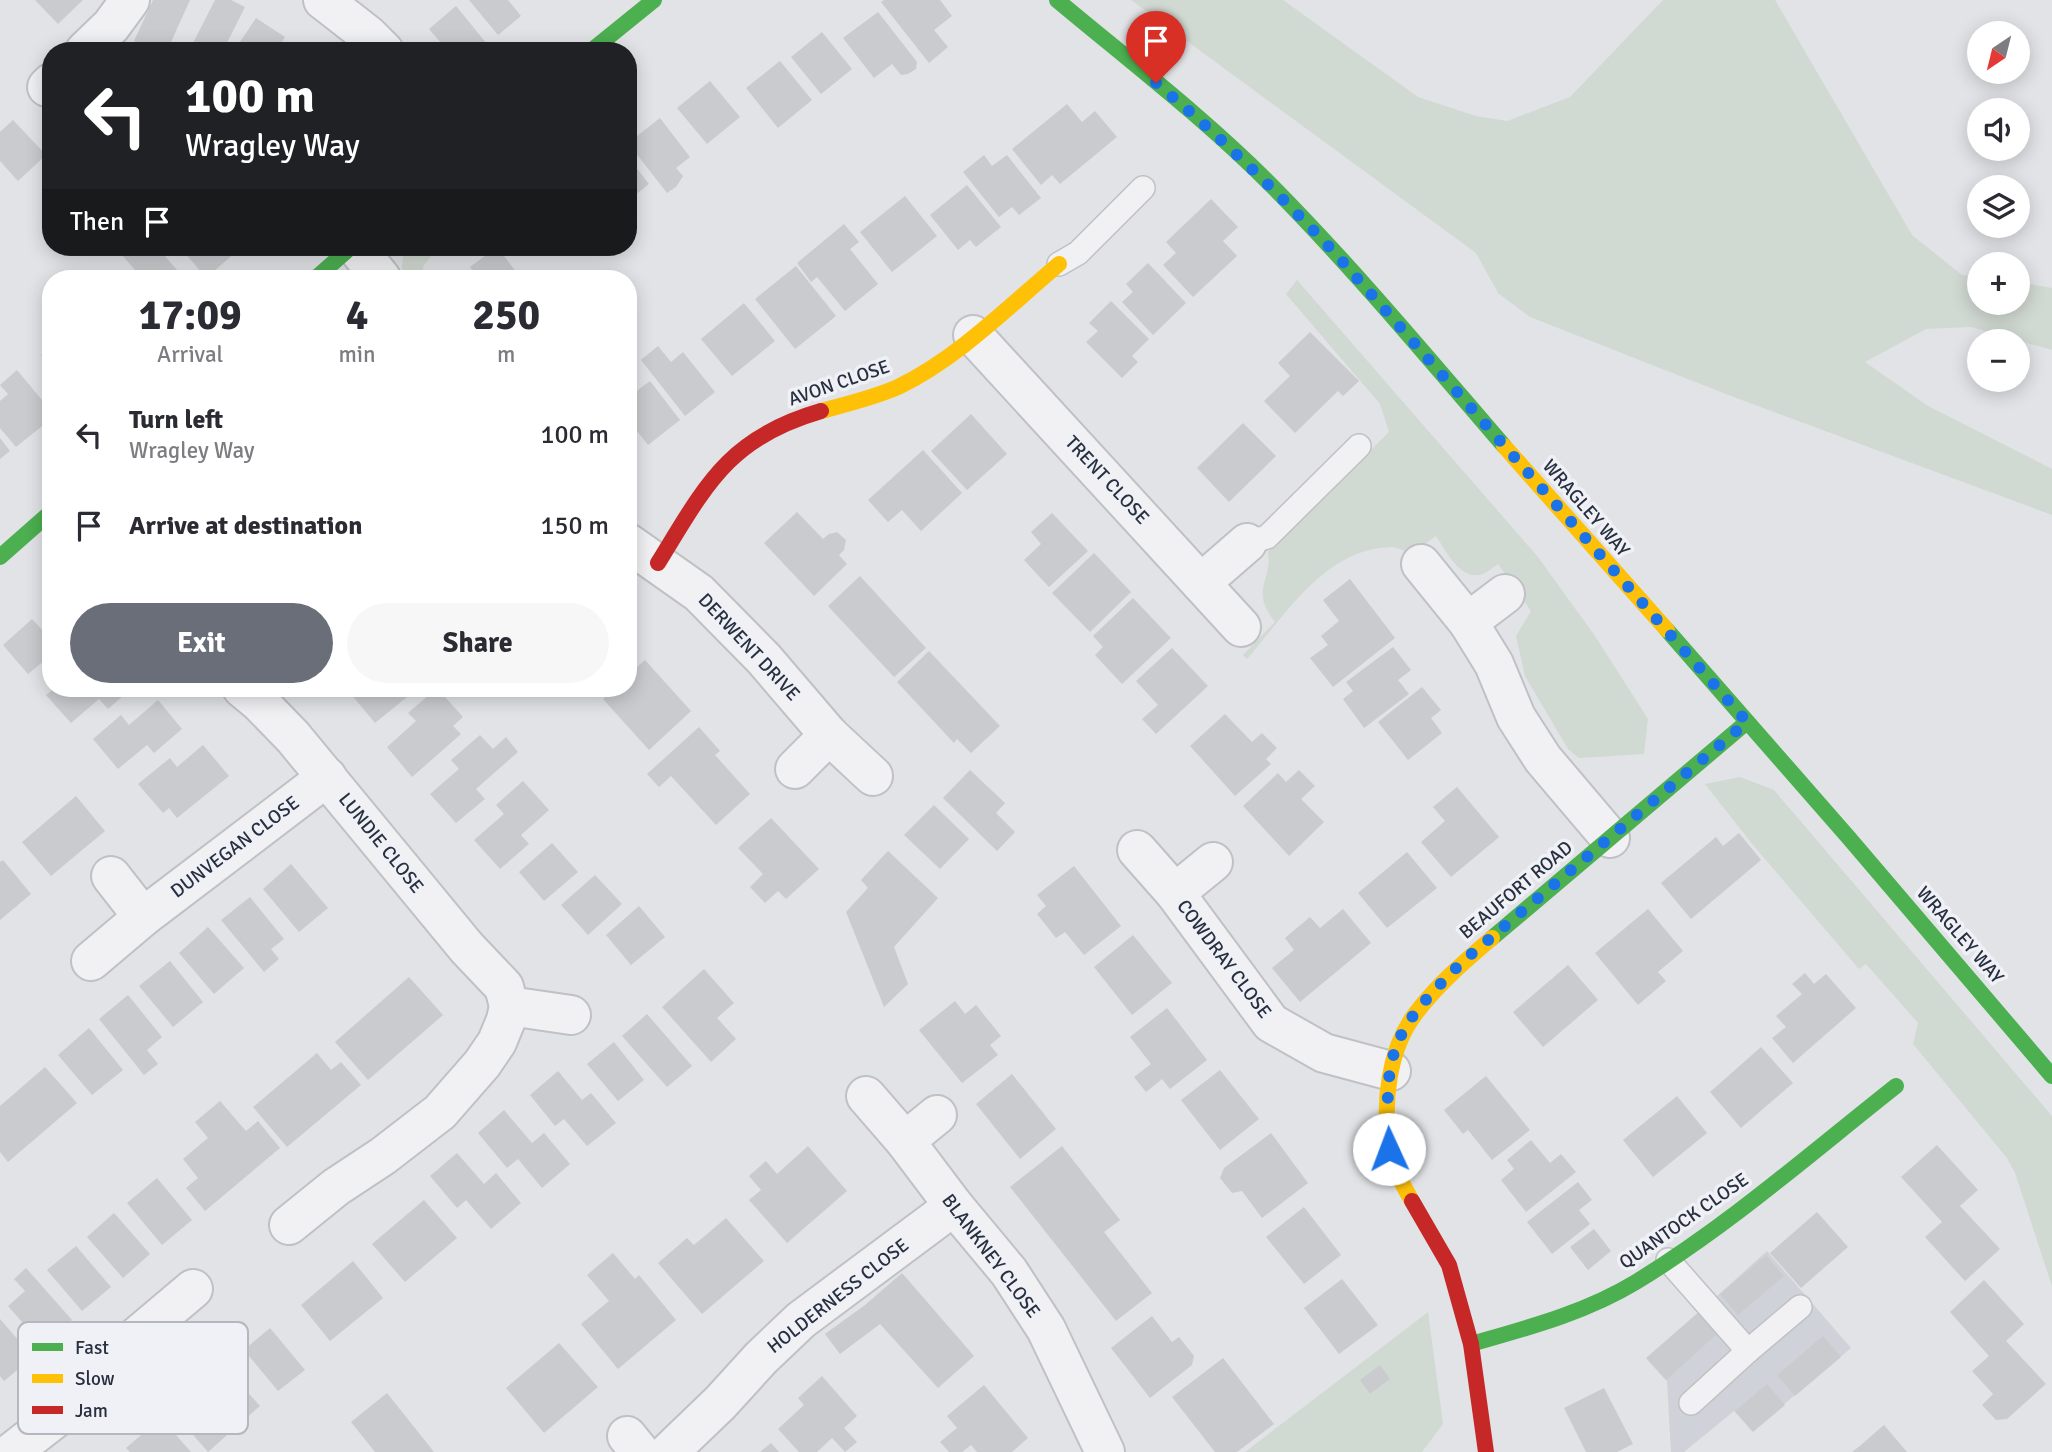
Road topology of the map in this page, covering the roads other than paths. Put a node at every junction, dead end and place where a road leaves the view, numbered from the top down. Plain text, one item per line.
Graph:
1 (130, 0) edge
2 (323, 0) edge
3 (654, 0) edge
4 (1057, 0) edge
5 (94, 42) edge
6 (375, 42) edge
7 (602, 42) edge
8 (1143, 188) dead end
9 (342, 256) edge
10 (361, 256) edge
11 (1059, 264) joint
12 (326, 270) edge
13 (374, 270) edge
14 (973, 335) junction
15 (1359, 446) dead end
16 (42, 520) edge
17 (1247, 543) joint
18 (643, 553) edge
19 (0, 557) edge
20 (1421, 564) dead end
21 (1201, 583) junction
22 (1505, 594) dead end
23 (1468, 622) junction
24 (1241, 627) dead end
25 (252, 697) edge
26 (1747, 722) junction
27 (829, 735) junction
28 (795, 769) dead end
29 (873, 776) dead end
30 (327, 777) junction
31 (1609, 838) junction
32 (1137, 850) dead end
33 (1213, 862) dead end
34 (111, 876) dead end
35 (1175, 893) junction
36 (143, 916) junction
37 (91, 961) dead end
38 (509, 1006) junction
39 (571, 1015) dead end
40 (1391, 1071) junction
41 (2052, 1076) edge
42 (1896, 1087) dead end
43 (866, 1096) dead end
44 (937, 1115) dead end
45 (905, 1140) junction
46 (954, 1206) junction
47 (289, 1225) dead end
48 (1668, 1260) junction
49 (193, 1289) dead end
50 (1800, 1307) dead end
51 (155, 1322) edge
52 (1471, 1343) junction
53 (1748, 1351) junction
54 (1691, 1403) dead end
55 (35, 1434) edge
56 (12, 1452) edge
57 (669, 1452) edge
58 (1105, 1452) edge
59 (1486, 1452) edge

1 - 5 street
2 - 6 street
3 - 7 street
4 - 26 street, WRAGLEY WAY
8 - 11 lane
9 - 12 street
10 - 13 street
11 - 14 street, AVON CLOSE
14 - 18 street, AVON CLOSE
14 - 21 street, TRENT CLOSE
15 - 17 lane
16 - 19 street
17 - 21 street
18 - 27 street, DERWENT DRIVE
20 - 23 street
21 - 24 street, TRENT CLOSE
22 - 23 street
23 - 31 street
25 - 30 street, LUNDIE CLOSE
26 - 31 street, BEAUFORT ROAD
26 - 41 street, WRAGLEY WAY
27 - 28 street
27 - 29 street, DERWENT DRIVE
30 - 36 street, DUNVEGAN CLOSE
30 - 38 street, LUNDIE CLOSE
31 - 40 street, BEAUFORT ROAD
32 - 35 street, COWDRAY CLOSE
33 - 35 street, COWDRAY CLOSE
34 - 36 street
35 - 40 street, COWDRAY CLOSE
36 - 37 street, DUNVEGAN CLOSE
38 - 39 street
38 - 47 street
40 - 52 street, BEAUFORT ROAD
42 - 48 street, QUANTOCK CLOSE
43 - 45 street, BLANKNEY CLOSE
44 - 45 street
45 - 46 street, BLANKNEY CLOSE
46 - 57 street, HOLDERNESS CLOSE
46 - 58 street, BLANKNEY CLOSE
48 - 52 street, QUANTOCK CLOSE
48 - 53 lane
49 - 51 street
50 - 53 lane
52 - 59 street, BEAUFORT ROAD
53 - 54 lane
55 - 56 street

